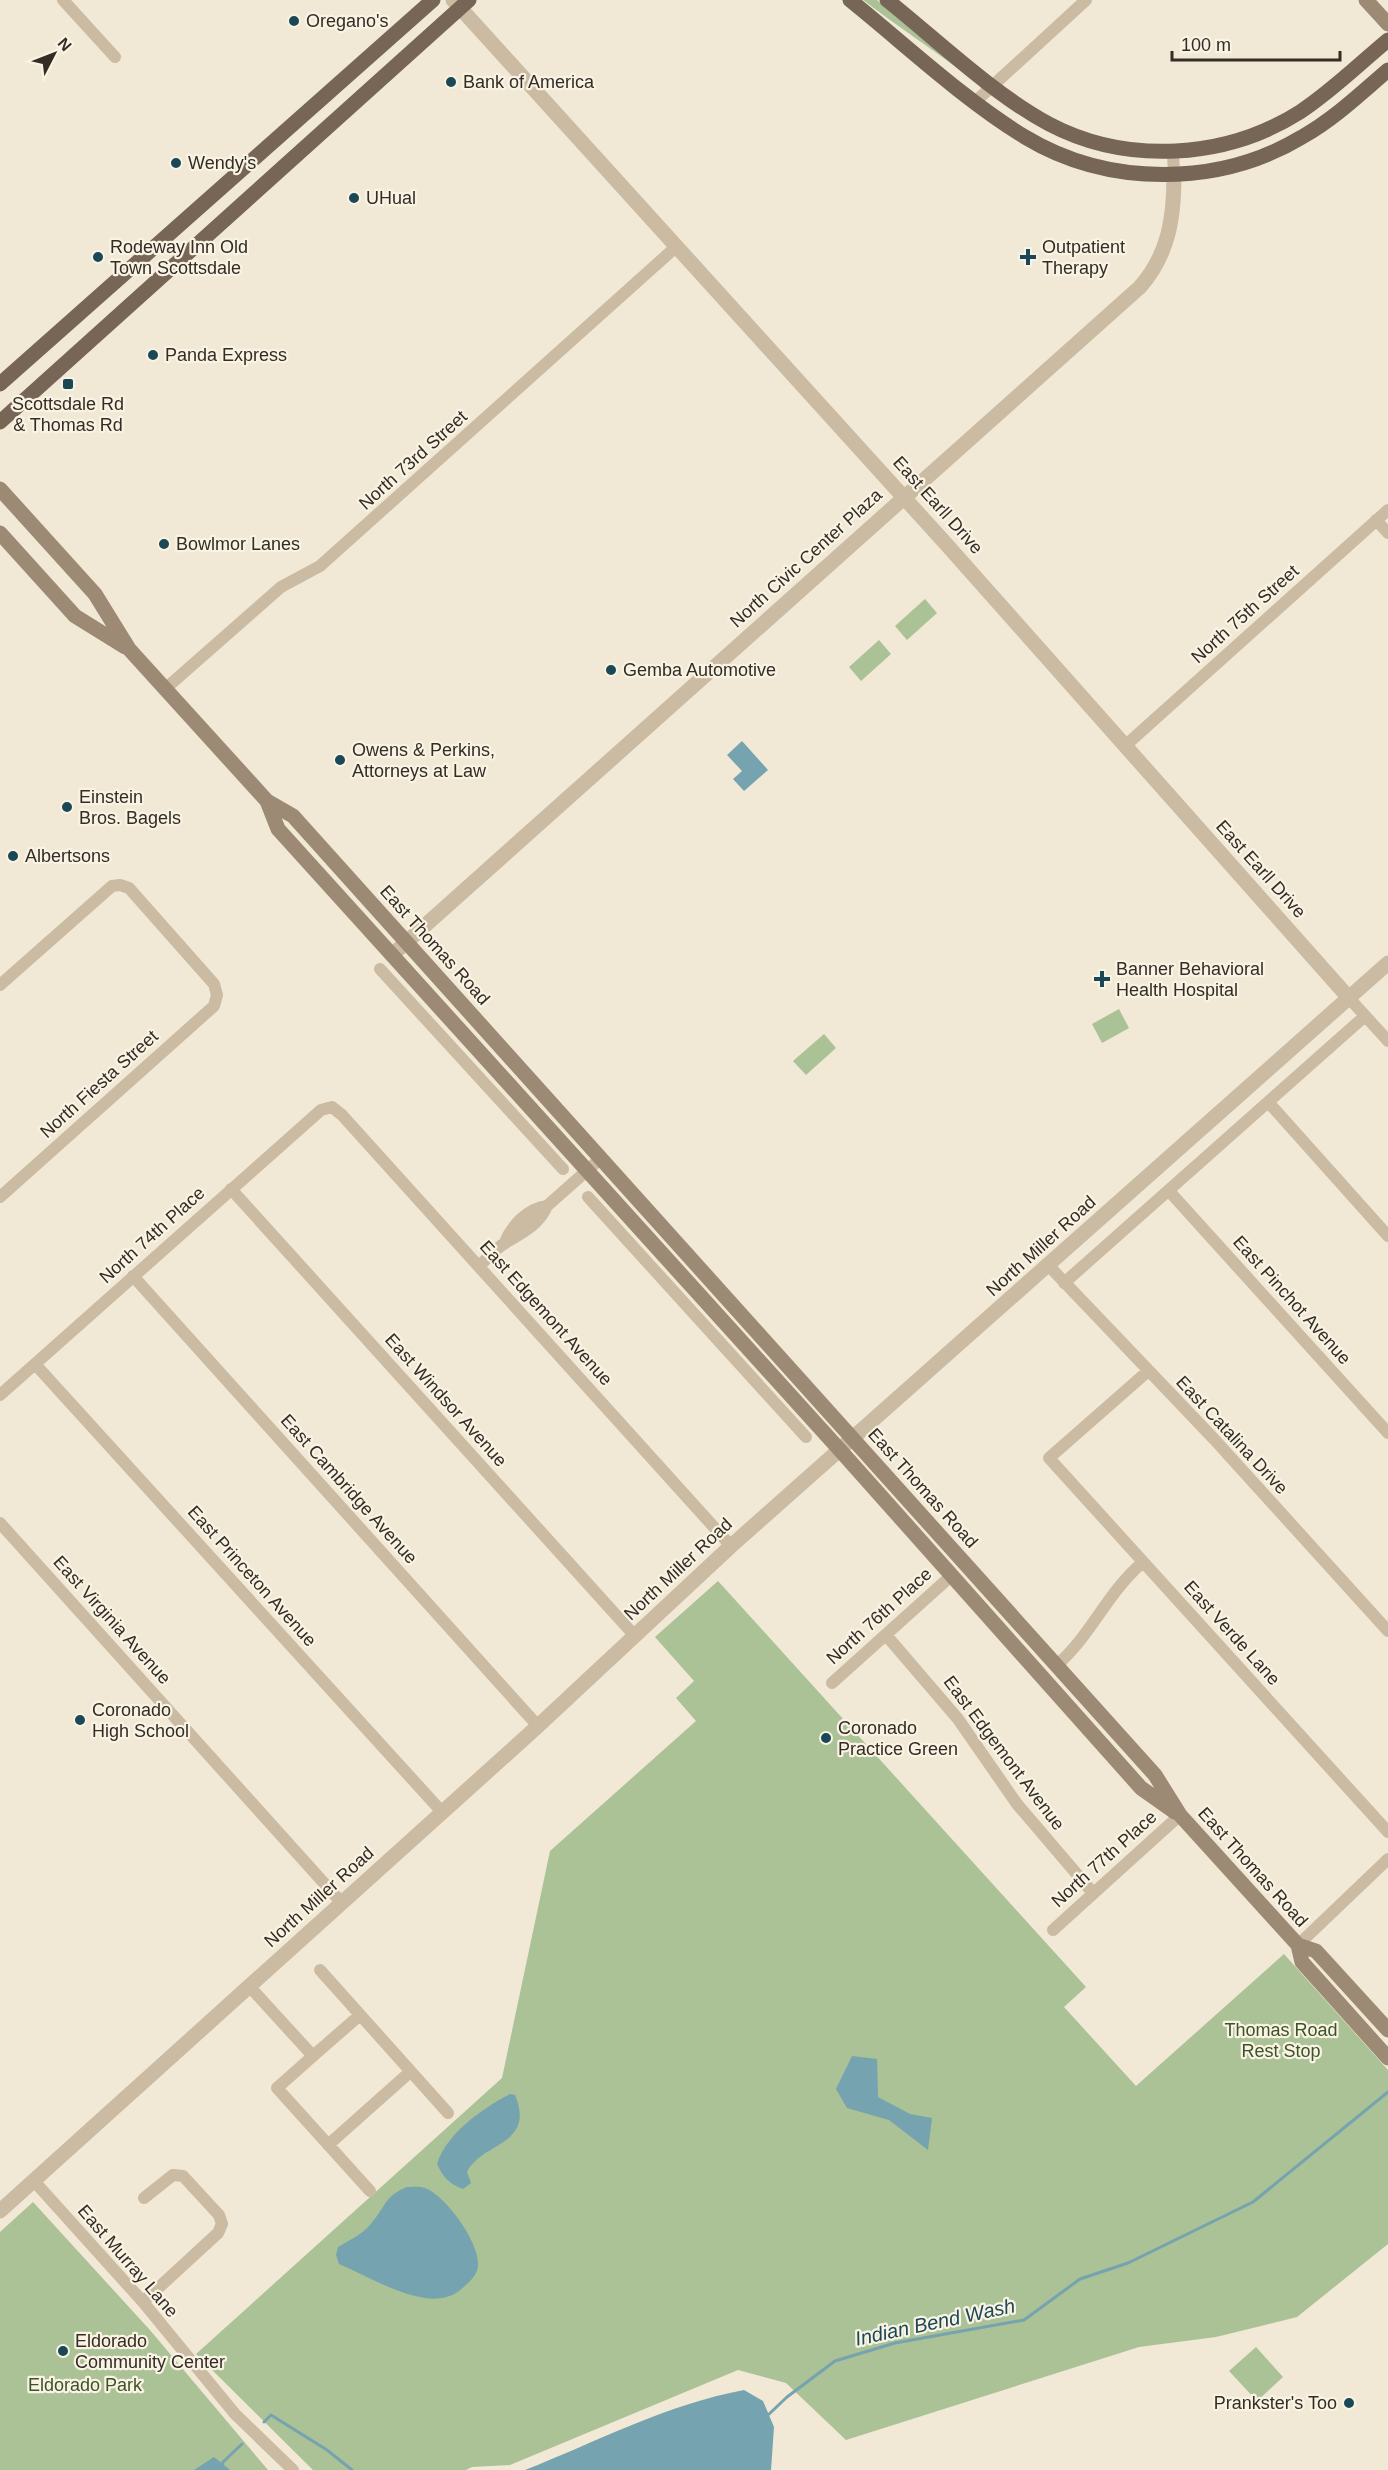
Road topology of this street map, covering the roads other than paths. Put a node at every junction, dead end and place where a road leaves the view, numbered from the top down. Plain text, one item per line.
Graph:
1 (63, 0) edge
2 (433, 0) edge
3 (850, 0) edge
4 (887, 0) edge
5 (1086, 0) edge
6 (1366, 0) edge
7 (461, 3) edge
8 (1388, 24) edge
9 (1388, 40) edge
10 (115, 57) dead end
11 (1388, 70) edge
12 (993, 85) junction
13 (976, 101) junction
14 (1173, 152) junction
15 (1174, 175) junction
16 (677, 246) junction
17 (0, 384) edge
18 (0, 422) edge
19 (0, 489) edge
20 (904, 496) junction
21 (1388, 510) edge
22 (1376, 520) junction
23 (0, 533) edge
24 (1388, 533) edge
25 (129, 650) junction
26 (165, 689) junction
27 (1126, 745) junction
28 (267, 801) junction
29 (406, 943) junction
30 (392, 954) junction
31 (1388, 963) edge
32 (380, 969) dead end
33 (0, 985) edge
34 (1349, 998) junction
35 (1365, 1016) junction
36 (451, 1019) junction
37 (437, 1032) junction
38 (1388, 1041) edge
39 (1269, 1103) junction
40 (332, 1107) joint
41 (568, 1123) junction
42 (554, 1136) junction
43 (542, 1146) junction
44 (600, 1159) junction
45 (563, 1169) dead end
46 (586, 1171) junction
47 (231, 1189) junction
48 (1169, 1191) junction
49 (630, 1192) junction
50 (0, 1197) edge
51 (588, 1197) dead end
52 (616, 1204) junction
53 (604, 1215) junction
54 (1388, 1236) edge
55 (1048, 1265) junction
56 (479, 1266) junction
57 (133, 1276) junction
58 (1064, 1284) junction
59 (35, 1364) junction
60 (1147, 1372) junction
61 (760, 1375) junction
62 (0, 1395) edge
63 (1388, 1433) edge
64 (806, 1437) dead end
65 (852, 1438) junction
66 (839, 1449) junction
67 (0, 1522) edge
68 (731, 1546) junction
69 (1143, 1562) junction
70 (951, 1576) junction
71 (1388, 1631) edge
72 (635, 1635) junction
73 (886, 1635) junction
74 (1057, 1665) junction
75 (832, 1683) dead end
76 (538, 1726) junction
77 (442, 1812) junction
78 (1179, 1815) junction
79 (1388, 1832) edge
80 (1388, 1859) edge
81 (1093, 1893) junction
82 (341, 1902) junction
83 (1053, 1930) dead end
84 (1298, 1945) junction
85 (320, 1970) dead end
86 (249, 1986) junction
87 (360, 2015) junction
88 (1388, 2030) edge
89 (313, 2056) junction
90 (1388, 2058) edge
91 (410, 2072) junction
92 (448, 2112) dead end
93 (328, 2145) junction
94 (34, 2181) junction
95 (370, 2192) dead end
96 (144, 2198) dead end
97 (0, 2211) edge
98 (143, 2302) junction
99 (293, 2470) edge

1 - 10 street
2 - 17 main road
3 - 13 main road
4 - 12 main road
5 - 12 street
6 - 8 main road
7 - 16 street, East Earll Drive
7 - 18 main road
9 - 14 main road
11 - 15 main road
12 - 13 street
12 - 14 main road
13 - 15 main road
14 - 15 street, North Civic Center Plaza
15 - 20 street, North Civic Center Plaza
16 - 20 street, East Earll Drive
16 - 26 street, North 73rd Street
19 - 25 main road, East Thomas Road
20 - 27 street, East Earll Drive
20 - 29 street, North Civic Center Plaza
21 - 22 street, North 75th Street
22 - 24 street
22 - 27 street, North 75th Street
23 - 25 main road, East Thomas Road
25 - 26 main road, East Thomas Road
26 - 28 main road, East Thomas Road
27 - 34 street, East Earll Drive
28 - 29 main road, East Thomas Road
28 - 30 main road, East Thomas Road
29 - 30 street, North Civic Center Plaza
29 - 41 main road, East Thomas Road
30 - 36 main road, East Thomas Road
31 - 34 street, North Miller Road
32 - 37 street
33 - 50 street, North Fiesta Street
34 - 35 street, East Earll Drive
34 - 55 street, North Miller Road
35 - 38 street, East Earll Drive
35 - 39 street
36 - 37 street
36 - 42 main road, East Thomas Road
37 - 43 street
39 - 48 street
39 - 54 street
40 - 47 street, North 74th Place
40 - 56 street, East Edgemont Avenue
41 - 42 street
41 - 44 main road, East Thomas Road
42 - 43 street
42 - 46 main road, East Thomas Road
43 - 45 street
44 - 46 street
44 - 49 main road, East Thomas Road
46 - 52 main road, East Thomas Road
46 - 56 street
47 - 57 street, North 74th Place
47 - 72 street, East Windsor Avenue
48 - 58 street
48 - 63 street, East Pinchot Avenue
49 - 52 street
49 - 65 main road, East Thomas Road
51 - 53 street, East Thomas Road
52 - 53 street
52 - 61 main road, East Thomas Road
53 - 61 street, East Thomas Road
55 - 58 street, East Catalina Drive
55 - 65 street, North Miller Road
56 - 68 street, East Edgemont Avenue
57 - 59 street, North 74th Place
57 - 76 street, East Cambridge Avenue
58 - 60 street, East Catalina Drive
59 - 62 street, North 74th Place
59 - 77 street, East Princeton Avenue
60 - 69 street, East Verde Lane
60 - 71 street, East Catalina Drive
61 - 64 street, East Thomas Road
61 - 66 main road, East Thomas Road
65 - 66 street, North Miller Road
65 - 74 main road, East Thomas Road
66 - 68 street, North Miller Road
66 - 70 main road, East Thomas Road
67 - 82 street, East Virginia Avenue
68 - 72 street, North Miller Road
69 - 74 street
69 - 79 street, East Verde Lane
70 - 73 street, North 76th Place
70 - 78 main road, East Thomas Road
72 - 76 street, North Miller Road
73 - 75 street, North 76th Place
73 - 81 street, East Edgemont Avenue
74 - 78 main road, East Thomas Road
76 - 77 street, North Miller Road
77 - 82 street, North Miller Road
78 - 81 street, North 77th Place
78 - 84 main road, East Thomas Road
80 - 84 street
81 - 83 street, North 77th Place
82 - 86 street, North Miller Road
84 - 88 main road, East Thomas Road
84 - 90 main road, East Thomas Road
85 - 87 street
86 - 89 street
86 - 94 street, North Miller Road
87 - 89 street
87 - 91 street
89 - 93 street
91 - 92 street
91 - 93 street
93 - 95 street
94 - 97 street, North Miller Road
94 - 98 street, East Murray Lane
96 - 98 street
98 - 99 street, East Murray Lane

